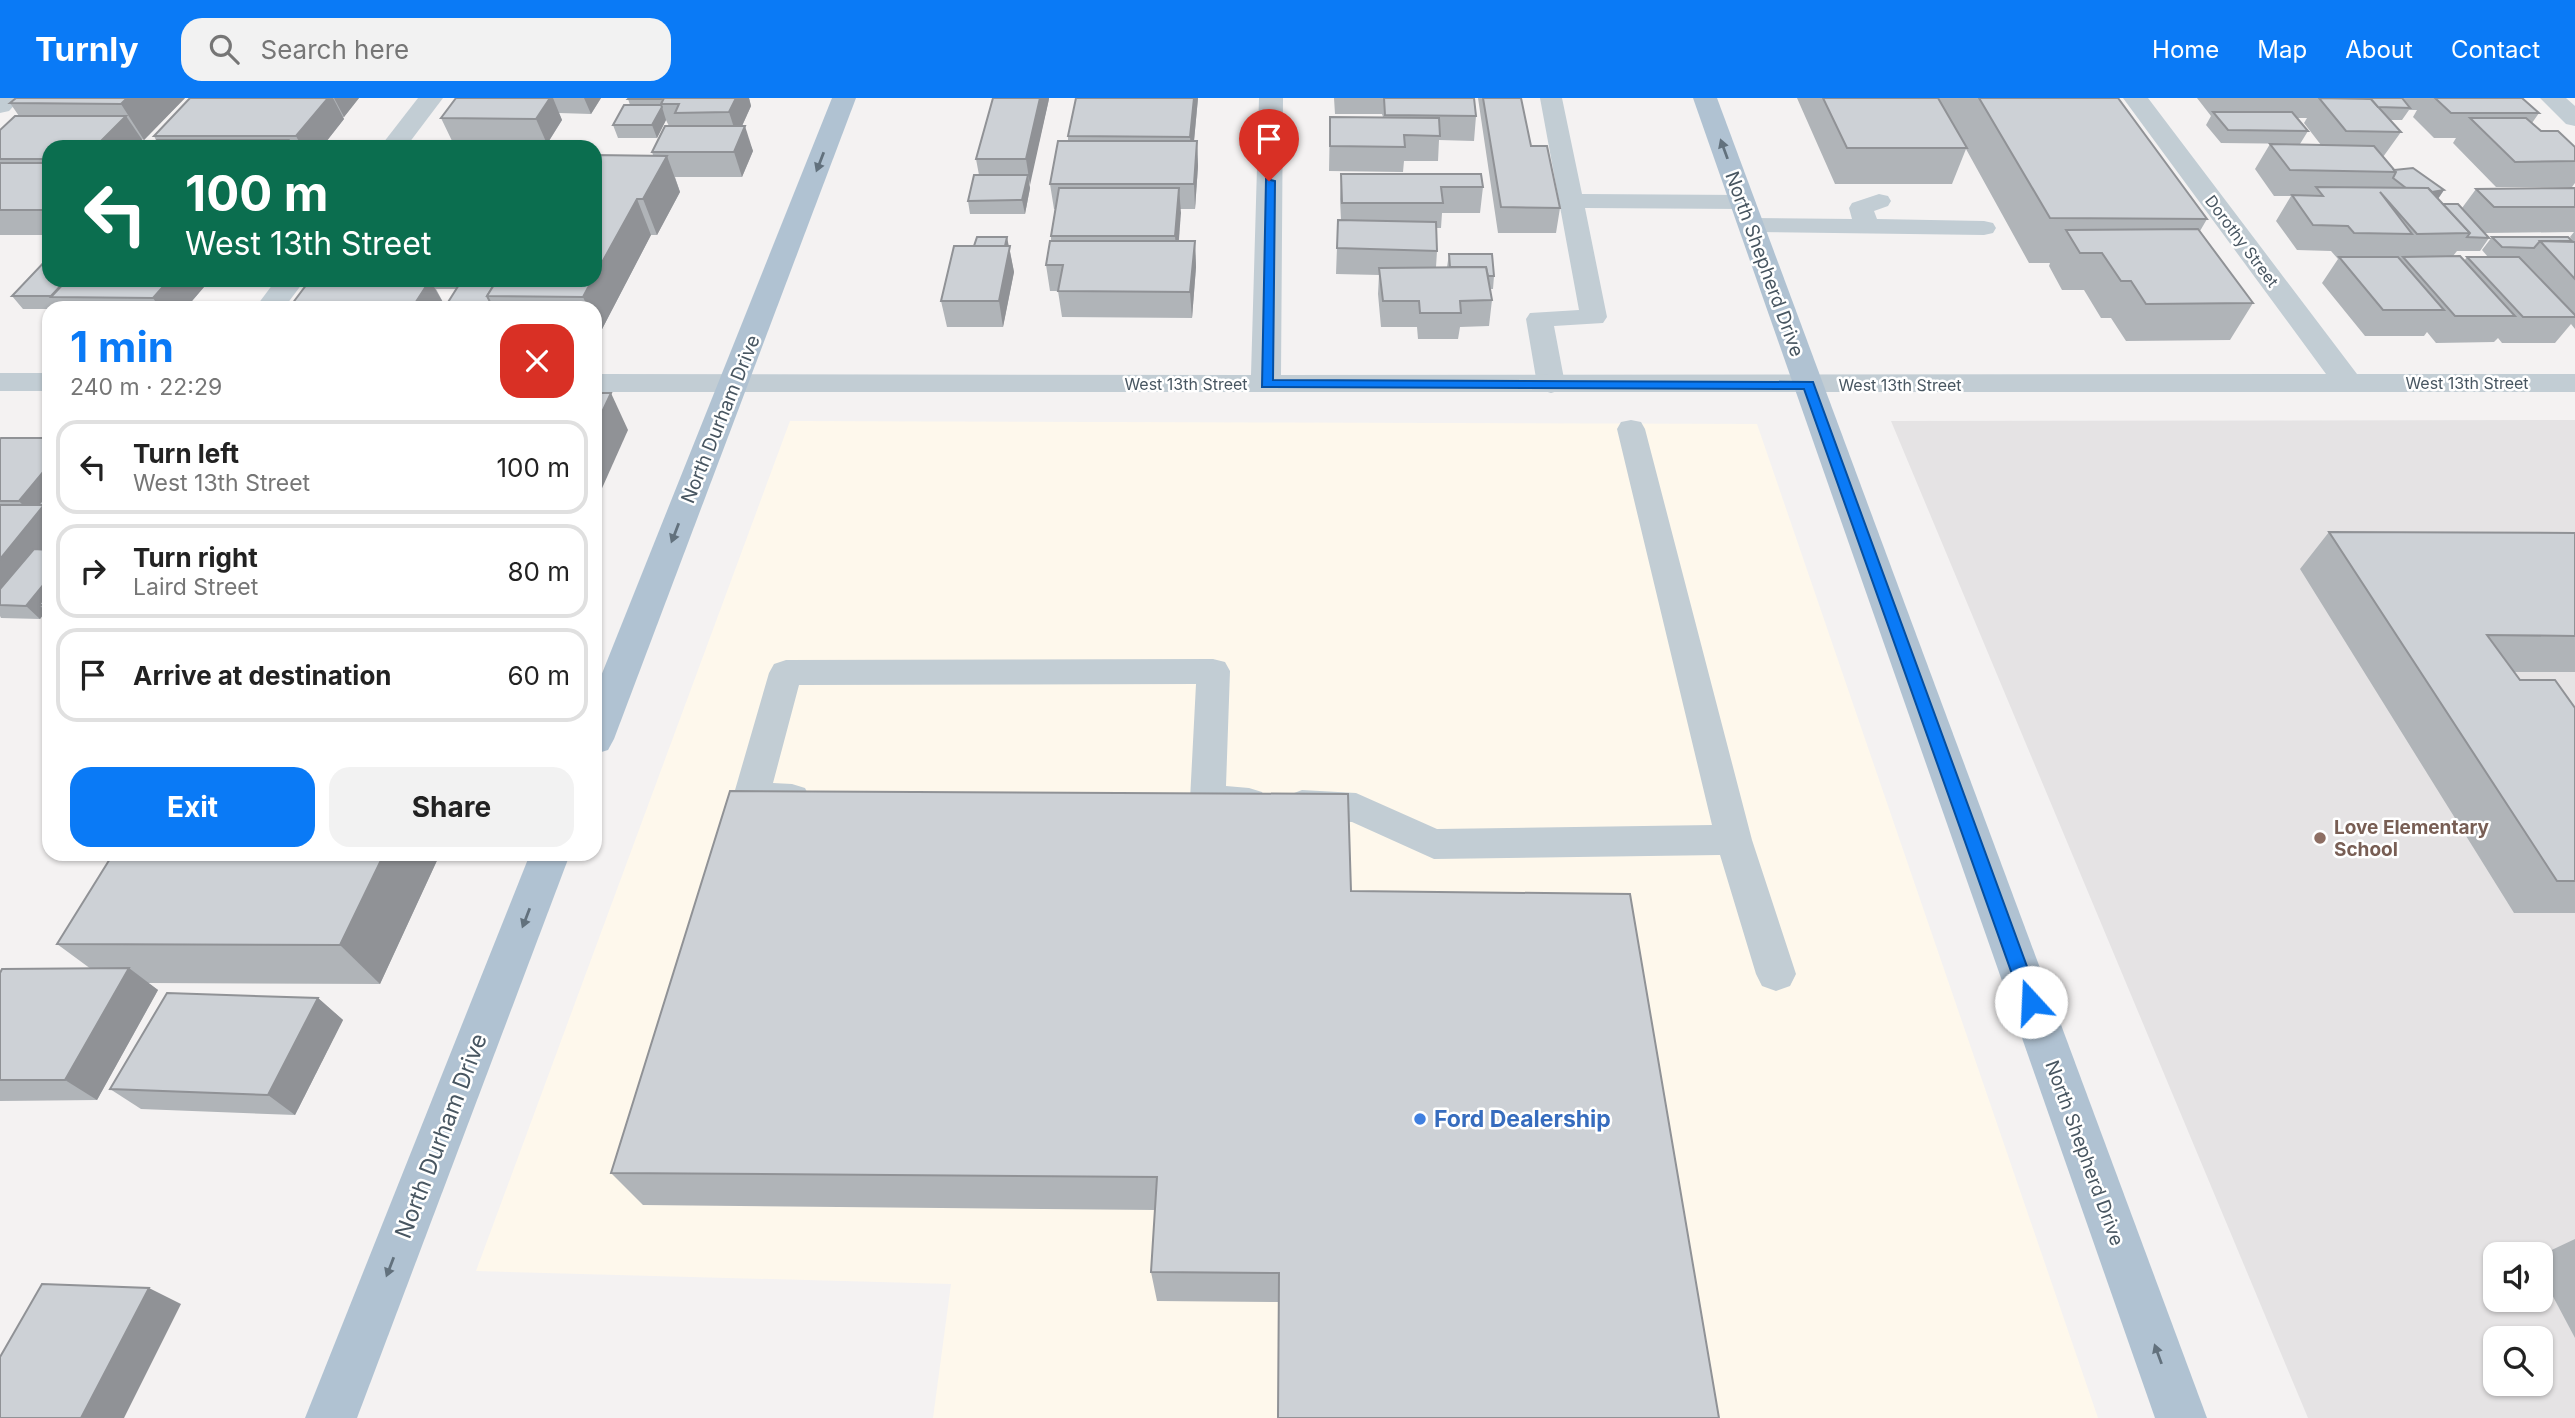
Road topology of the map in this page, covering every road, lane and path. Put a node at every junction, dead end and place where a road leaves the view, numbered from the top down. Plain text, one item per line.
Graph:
1 (9, 98) edge
2 (431, 98) edge
3 (844, 98) edge
4 (1271, 98) edge
5 (1551, 98) edge
6 (1705, 98) edge
7 (2135, 98) edge
8 (2552, 98) edge
9 (0, 106) edge
10 (2575, 119) edge
11 (398, 140) edge
12 (1571, 201) junction
13 (1879, 201) dead end
14 (1913, 203) dead end
15 (1747, 214) junction
16 (1867, 226) junction
17 (1942, 228) junction
18 (1984, 228) dead end
19 (0, 382) edge
20 (42, 382) edge
21 (602, 383) edge
22 (734, 383) junction
23 (2348, 383) junction
24 (2575, 383) edge
25 (1266, 384) junction
26 (1551, 384) junction
27 (1809, 385) junction
28 (1631, 429) dead end
29 (602, 721) edge
30 (821, 798) edge
31 (1734, 840) junction
32 (547, 861) edge
33 (1776, 974) dead end
34 (331, 1418) edge
35 (2181, 1418) edge

1 - 9 street
2 - 11 street
3 -> 22 main road, North Durham Drive
4 - 25 street
5 - 12 lane
15 -> 6 main road, North Shepherd Drive
7 - 23 street, Dorothy Street
8 - 10 street
12 - 15 lane
12 - 26 lane
13 - 16 lane
14 - 17 lane
15 - 16 lane
15 - 27 main road, North Shepherd Drive
16 - 17 lane
17 - 18 lane
19 - 20 street
21 - 22 street, West 13th Street
22 - 25 street, West 13th Street
22 -> 29 main road, North Durham Drive
23 - 24 street, West 13th Street
23 - 27 street, West 13th Street
25 - 26 street, West 13th Street
26 - 27 street, West 13th Street
35 -> 27 main road, North Shepherd Drive
28 - 31 lane
30 - 31 lane
31 - 33 lane
32 -> 34 main road, North Durham Drive

